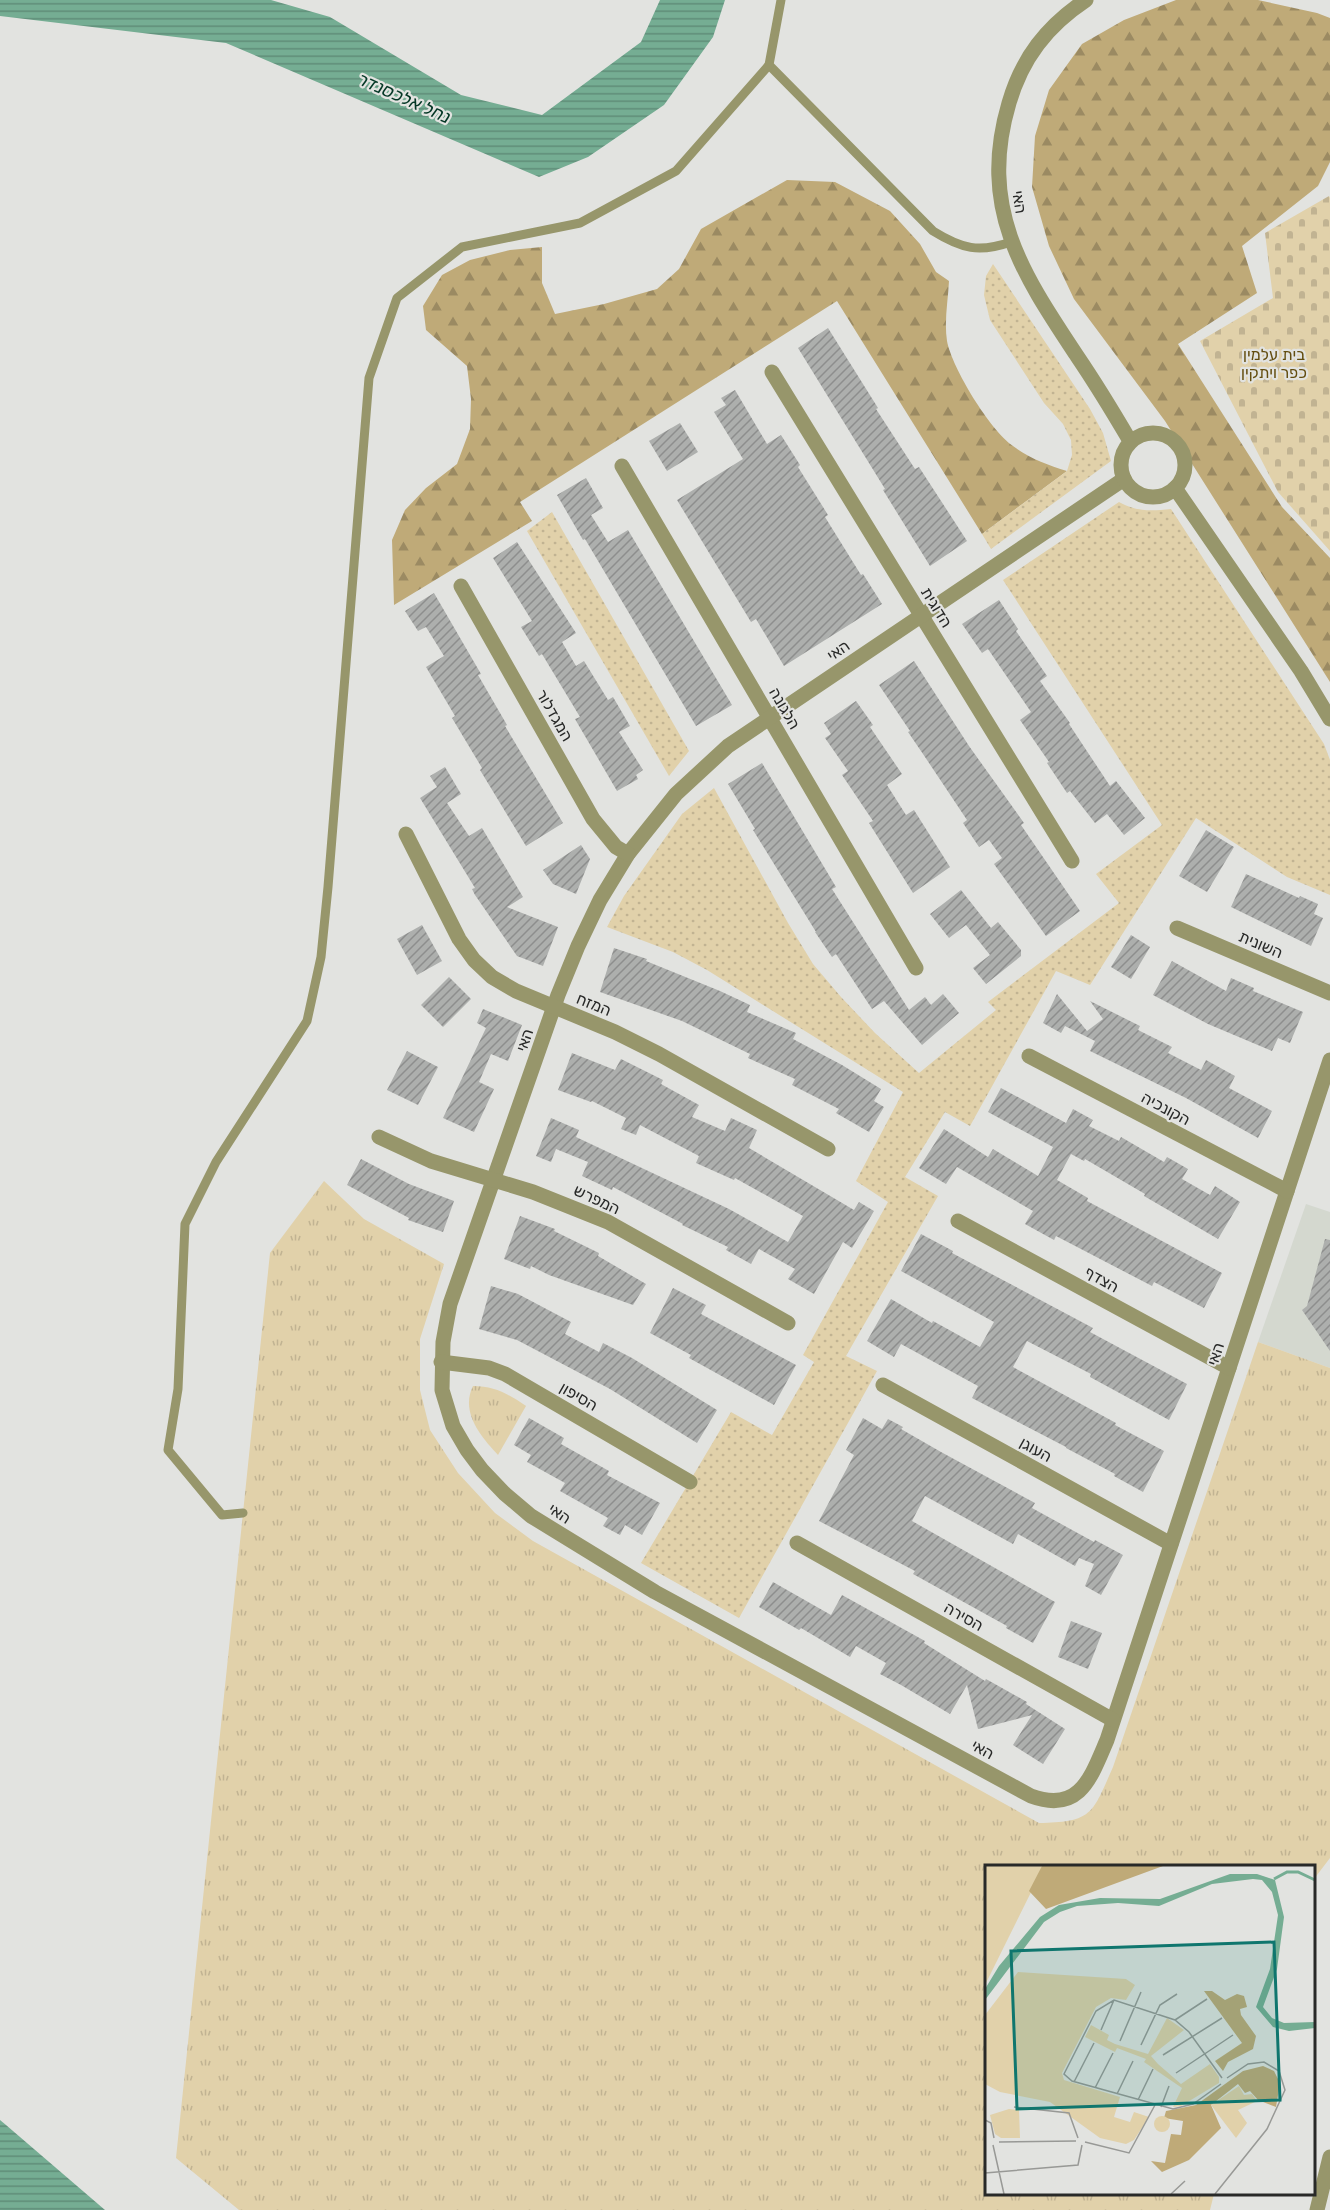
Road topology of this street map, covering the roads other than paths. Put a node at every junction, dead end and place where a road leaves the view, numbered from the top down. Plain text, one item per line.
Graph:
1 (781, 0) edge
2 (1086, 0) edge
3 (769, 65) junction
4 (1011, 242) junction
5 (772, 372) dead end
6 (1130, 441) junction
7 (622, 466) dead end
8 (1124, 479) junction
9 (1175, 488) junction
10 (460, 586) dead end
11 (922, 616) junction
12 (770, 718) junction
13 (1330, 719) edge
14 (406, 834) dead end
15 (628, 854) junction
16 (1072, 861) dead end
17 (1177, 928) dead end
18 (916, 968) dead end
19 (1330, 993) edge
20 (554, 1007) junction
21 (1029, 1056) dead end
22 (1330, 1060) edge
23 (379, 1137) dead end
24 (828, 1149) dead end
25 (494, 1180) junction
26 (1287, 1191) junction
27 (958, 1221) dead end
28 (788, 1323) dead end
29 (441, 1362) junction
30 (1229, 1368) junction
31 (883, 1385) dead end
32 (690, 1482) dead end
33 (243, 1513) dead end
34 (797, 1542) dead end
35 (1171, 1544) junction
36 (1113, 1720) junction
37 (1330, 2157) edge
38 (1317, 2210) edge

1 - 3 lane
2 - 4 street, האי
3 - 4 lane
3 - 33 lane
4 - 6 street, האי
5 - 11 street, הדוגית
6 - 8 street
6 - 9 street
7 - 12 street, הלגונה
8 - 9 street
8 - 11 street, האי
9 - 13 street
10 - 15 street, המגדלור
11 - 12 street, האי
11 - 16 street, הדוגית
12 - 15 street, האי
12 - 18 street, הלגונה
14 - 20 street, המזח
15 - 20 street, האי
17 - 19 street, השונית
20 - 24 street, המזח
20 - 25 street, האי
21 - 26 street, הקונכיה
22 - 26 street, האי
23 - 25 street, המפרש
25 - 28 street, המפרש
25 - 29 street, האי
26 - 30 street, האי
27 - 30 street, הצדף
29 - 32 street, הסיפון
29 - 36 street, האי
30 - 35 street, האי
31 - 35 street, העוגן
34 - 36 street, הסירה
35 - 36 street, האי
37 - 38 street

